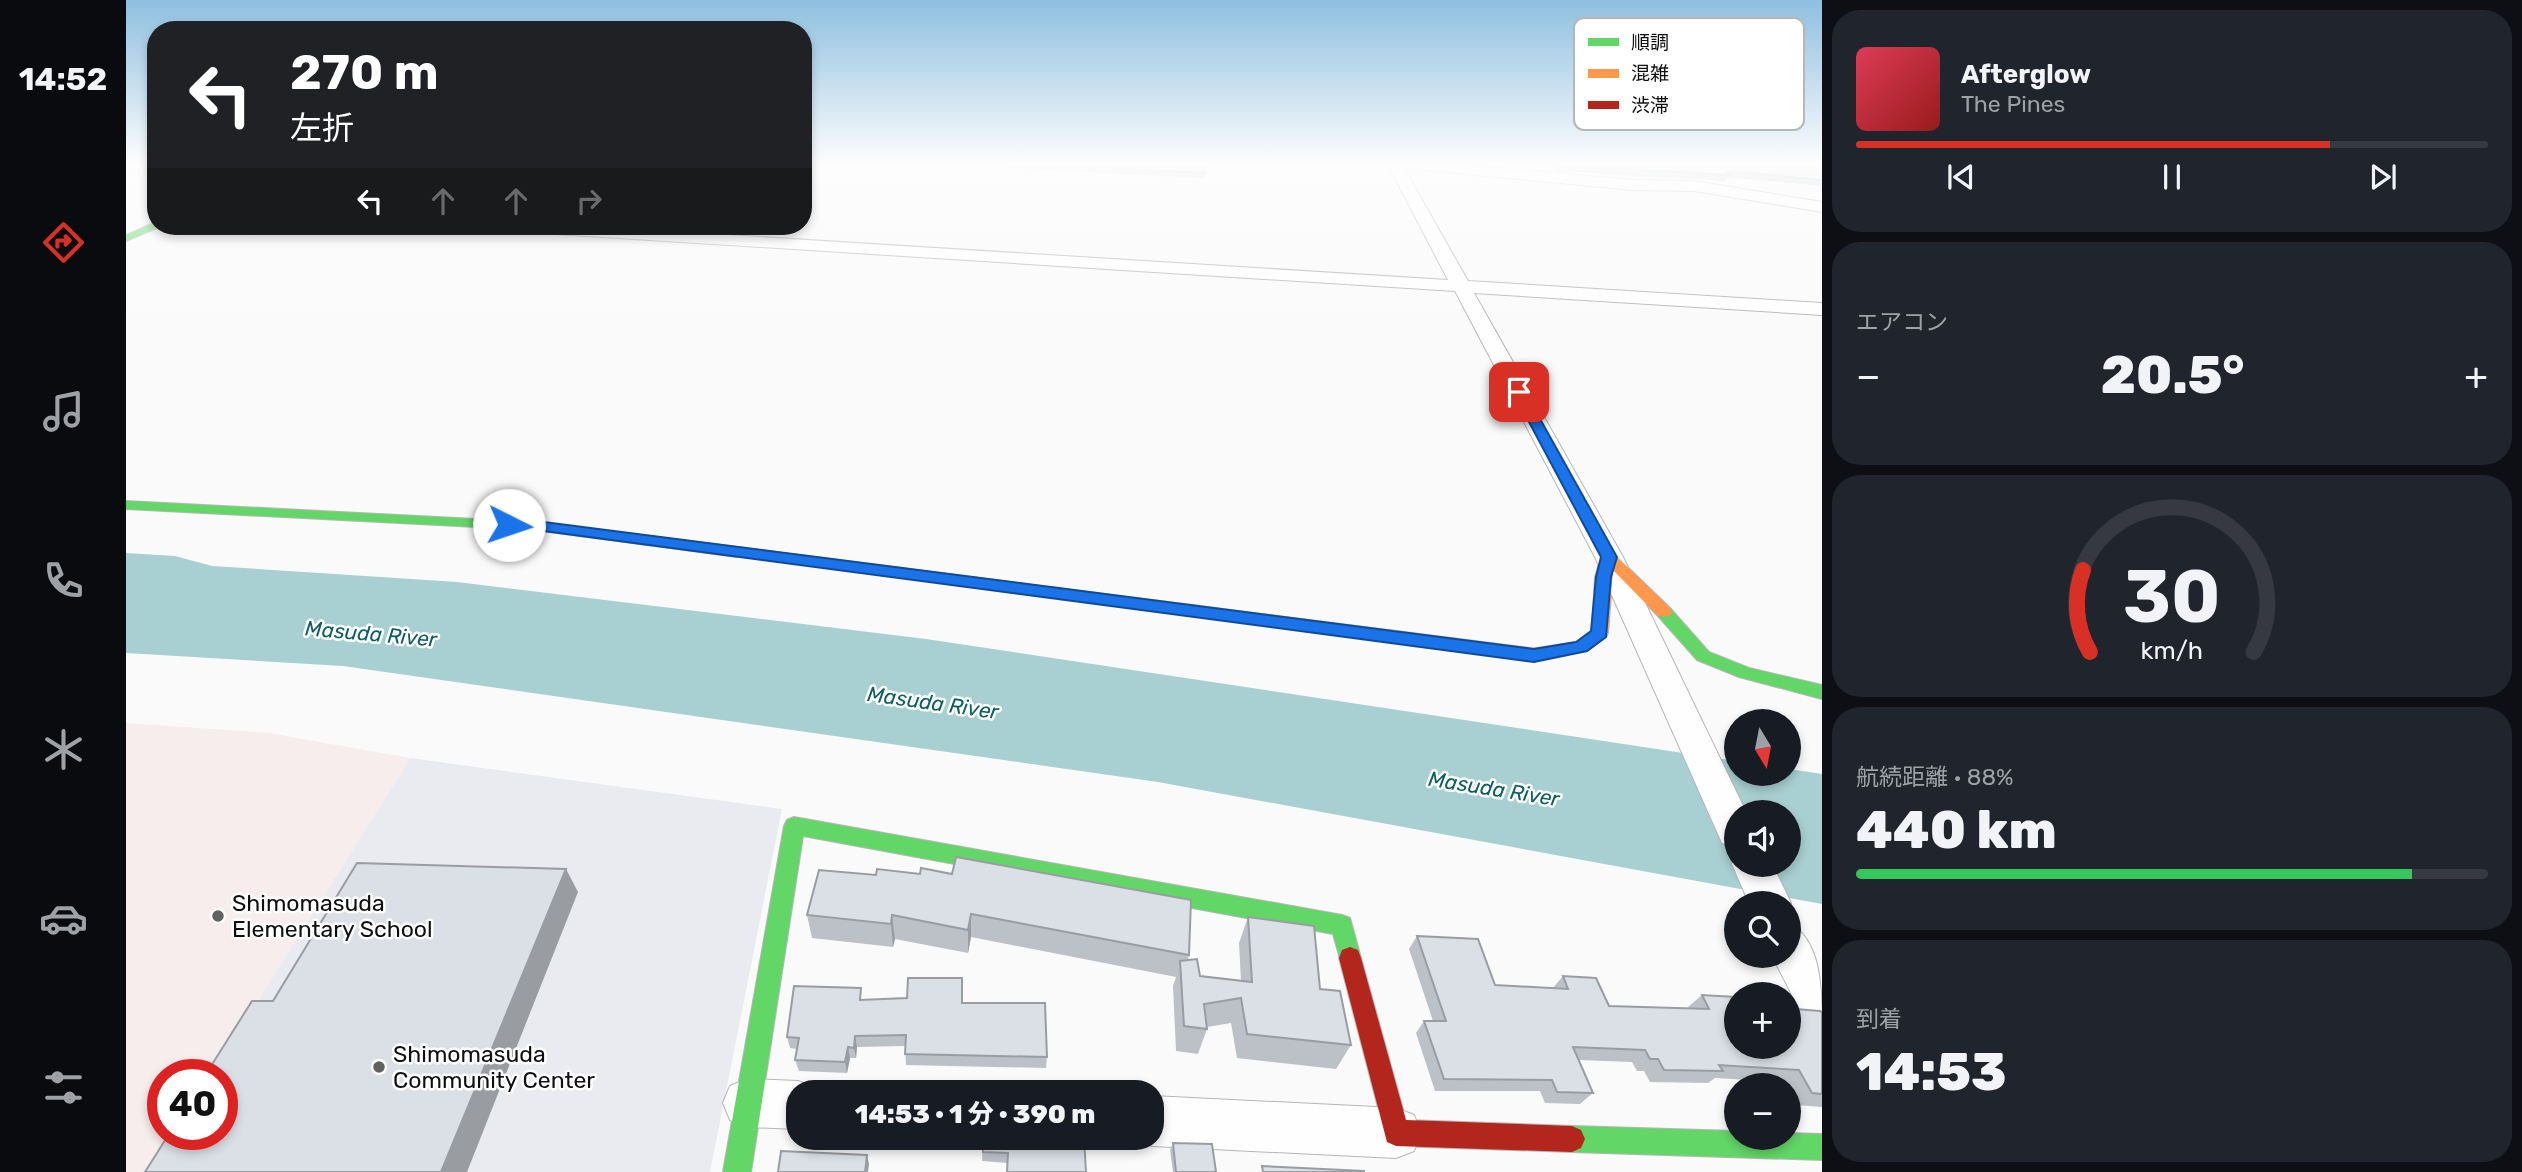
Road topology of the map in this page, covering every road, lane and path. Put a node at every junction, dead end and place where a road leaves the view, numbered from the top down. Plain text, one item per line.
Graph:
1 (1424, 218) edge
2 (147, 229) edge
3 (653, 235) edge
4 (126, 238) edge
5 (1460, 285) junction
6 (1822, 309) edge
7 (126, 505) edge
8 (1609, 557) junction
9 (1822, 692) edge
10 (1724, 805) edge
11 (1801, 967) edge
12 (1822, 1006) edge
13 (747, 1103) junction
14 (786, 1105) edge
15 (1164, 1122) edge
16 (1396, 1132) junction
17 (1822, 1147) edge
18 (737, 1172) edge

1 - 5 street
2 - 4 street
3 - 5 street
5 - 6 street
5 - 8 street
7 - 8 street
8 - 9 street
8 - 10 street
11 - 12 street
13 - 14 street
13 - 16 street
13 - 18 street
15 - 16 street
16 - 17 street

